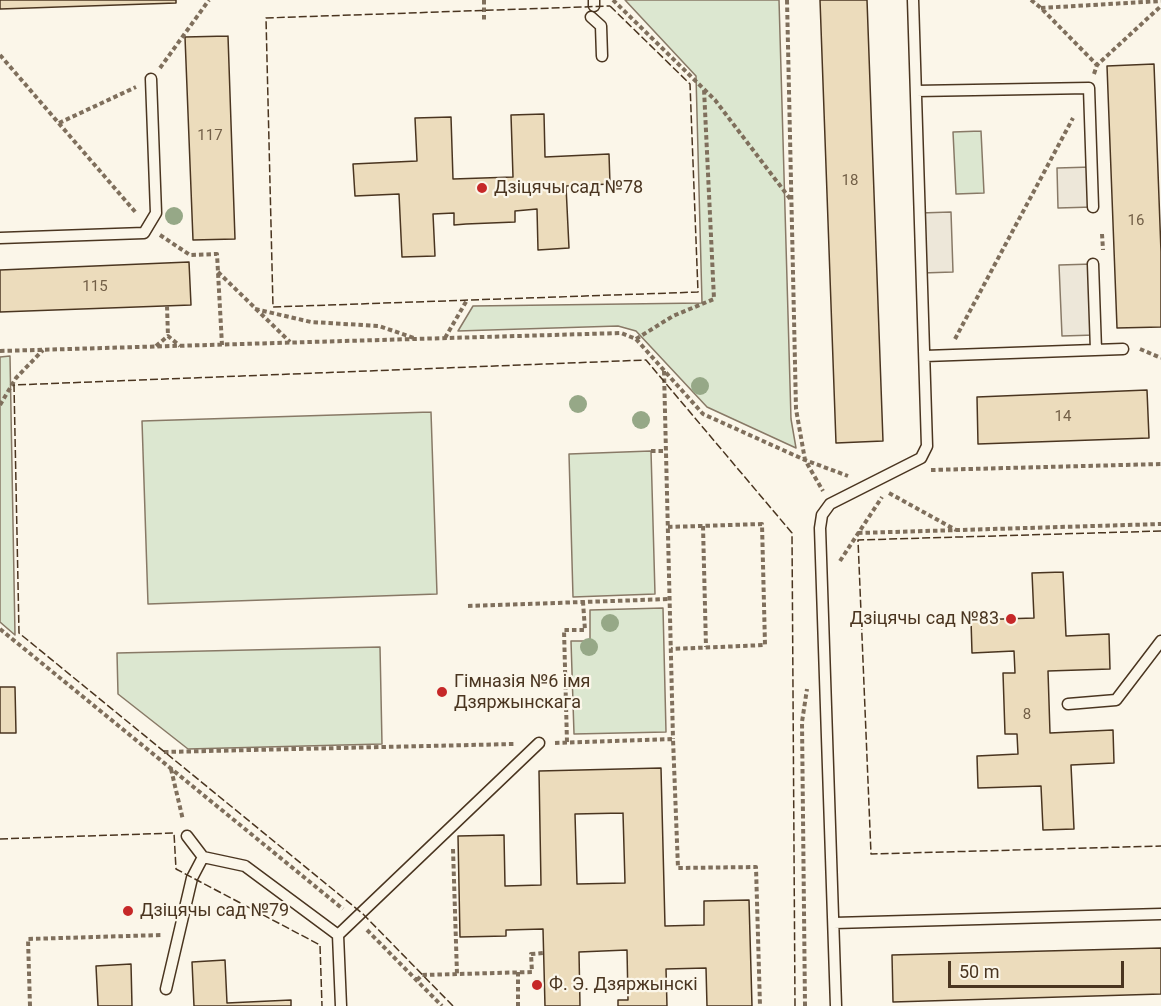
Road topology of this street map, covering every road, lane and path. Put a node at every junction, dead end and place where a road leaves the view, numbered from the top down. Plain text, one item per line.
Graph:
1 (209, 0) edge
2 (484, 0) edge
3 (614, 0) edge
4 (787, 0) edge
5 (913, 0) edge
6 (1031, 0) edge
7 (1161, 4) edge
8 (593, 8) edge
9 (1041, 8) junction
10 (484, 20) dead end
11 (0, 55) edge
12 (602, 56) dead end
13 (1097, 65) junction
14 (151, 79) junction
15 (1089, 88) junction
16 (704, 89) junction
17 (916, 91) junction
18 (59, 123) junction
19 (791, 200) junction
20 (1093, 207) dead end
21 (148, 226) junction
22 (0, 238) edge
23 (1093, 264) dead end
24 (218, 272) junction
25 (467, 300) dead end
26 (167, 306) dead end
27 (255, 309) junction
28 (168, 336) junction
29 (445, 338) junction
30 (418, 339) junction
31 (636, 339) junction
32 (290, 342) junction
33 (222, 345) junction
34 (155, 346) junction
35 (180, 346) junction
36 (1123, 349) dead end
37 (43, 350) junction
38 (1096, 350) junction
39 (0, 351) edge
40 (925, 356) junction
41 (946, 356) junction
42 (664, 370) junction
43 (0, 405) edge
44 (651, 451) dead end
45 (666, 451) junction
46 (806, 460) junction
47 (1161, 464) edge
48 (929, 470) dead end
49 (853, 477) dead end
50 (816, 497) dead end
51 (1161, 524) edge
52 (703, 526) junction
53 (668, 527) junction
54 (957, 530) junction
55 (858, 533) junction
56 (840, 561) dead end
57 (670, 599) junction
58 (584, 602) junction
59 (468, 606) dead end
60 (0, 628) edge
61 (1161, 641) edge
62 (706, 647) junction
63 (671, 649) junction
64 (807, 688) dead end
65 (1068, 704) dead end
66 (673, 739) junction
67 (567, 742) junction
68 (539, 743) junction
69 (164, 752) dead end
70 (170, 767) junction
71 (452, 826) junction
72 (187, 836) joint
73 (203, 857) junction
74 (1161, 914) edge
75 (355, 918) junction
76 (834, 923) junction
77 (179, 934) junction
78 (338, 934) junction
79 (543, 953) dead end
80 (518, 972) junction
81 (457, 974) junction
82 (417, 980) junction
83 (166, 989) dead end
84 (30, 1006) edge
85 (341, 1006) edge
86 (442, 1006) edge
87 (518, 1006) edge
88 (760, 1006) edge
89 (805, 1006) edge
90 (836, 1006) edge

1 - 14 path
2 - 10 path
3 - 16 path
4 - 19 path
5 - 17 lane
6 - 9 path
7 - 9 path
7 - 13 path
8 - 12 lane
9 - 13 path
11 - 18 path
13 - 15 path
14 - 18 path
14 - 21 lane
15 - 17 lane
15 - 20 lane
15 - 41 path
16 - 19 path
16 - 31 path
17 - 40 lane
18 - 21 path
19 - 46 path
21 - 22 lane
21 - 24 path
23 - 38 lane
24 - 27 path
24 - 33 path
25 - 29 path
26 - 28 path
27 - 30 path
27 - 32 path
28 - 34 path
28 - 35 path
29 - 30 path
29 - 31 path
30 - 32 path
31 - 42 path
32 - 33 path
33 - 35 path
34 - 35 path
34 - 37 path
36 - 38 lane
37 - 39 path
37 - 43 path
38 - 41 lane
40 - 41 lane
40 - 76 lane
42 - 45 path
42 - 46 path
44 - 45 path
45 - 53 path
46 - 49 path
46 - 50 path
47 - 48 path
51 - 54 path
52 - 53 path
52 - 62 path
52 - 62 path
53 - 57 path
54 - 55 path
54 - 55 path
55 - 56 path
57 - 58 path
57 - 63 path
58 - 59 path
58 - 67 path
60 - 70 path
61 - 65 lane
62 - 63 path
63 - 66 path
64 - 89 path
66 - 67 path
66 - 88 path
67 - 68 path
68 - 69 path
68 - 71 lane
70 - 72 path
70 - 75 path
71 - 75 lane
71 - 81 path
72 - 73 lane
73 - 77 lane
73 - 78 lane
74 - 76 lane
75 - 78 lane
75 - 82 path
76 - 90 lane
77 - 83 lane
77 - 84 path
78 - 85 lane
79 - 80 path
80 - 81 path
80 - 87 path
81 - 82 path
82 - 86 path

